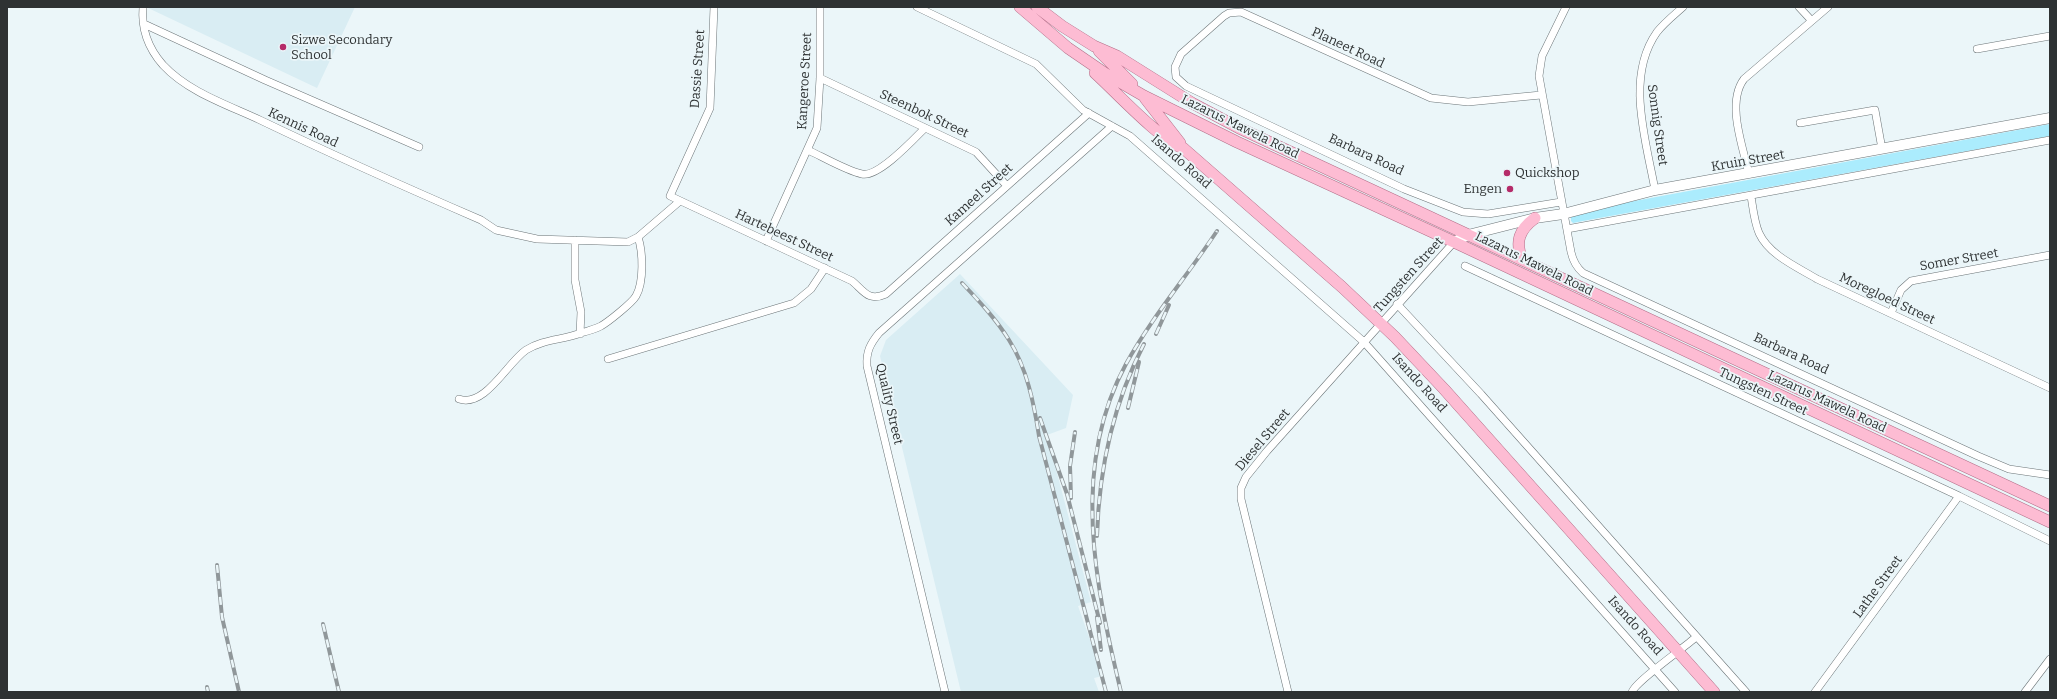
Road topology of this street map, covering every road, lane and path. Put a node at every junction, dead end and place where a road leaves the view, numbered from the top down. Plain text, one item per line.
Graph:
1 (143, 7) edge
2 (714, 7) edge
3 (820, 7) edge
4 (916, 7) edge
5 (1020, 7) edge
6 (1037, 7) edge
7 (1566, 7) edge
8 (1683, 7) edge
9 (1799, 7) edge
10 (1828, 7) edge
11 (1811, 20) junction
12 (144, 24) junction
13 (2050, 36) edge
14 (1094, 46) junction
15 (1068, 48) junction
16 (1977, 49) dead end
17 (1174, 72) joint
18 (820, 78) junction
19 (1541, 95) junction
20 (1144, 96) junction
21 (1089, 114) junction
22 (2050, 118) edge
23 (1800, 123) dead end
24 (1112, 126) junction
25 (925, 128) junction
26 (2050, 140) edge
27 (419, 147) dead end
28 (1183, 148) junction
29 (1882, 149) junction
30 (808, 150) junction
31 (1749, 174) junction
32 (1007, 186) junction
33 (1655, 190) junction
34 (670, 196) joint
35 (1751, 196) junction
36 (680, 202) junction
37 (1561, 202) junction
38 (1563, 214) junction
39 (1535, 218) junction
40 (1567, 229) junction
41 (1468, 235) junction
42 (638, 237) junction
43 (574, 240) junction
44 (766, 241) junction
45 (1454, 242) junction
46 (2050, 255) edge
47 (1522, 260) junction
48 (1465, 266) dead end
49 (825, 268) junction
50 (886, 294) joint
51 (1398, 304) junction
52 (1891, 314) junction
53 (1381, 323) junction
54 (580, 334) junction
55 (1364, 342) junction
56 (608, 360) dead end
57 (2050, 388) edge
58 (459, 398) dead end
59 (2050, 475) edge
60 (1960, 496) junction
61 (2050, 506) edge
62 (2050, 522) edge
63 (2050, 541) edge
64 (1696, 637) junction
65 (1679, 652) junction
66 (2050, 659) edge
67 (1656, 670) junction
68 (945, 692) edge
69 (1288, 692) edge
70 (1632, 692) edge
71 (1675, 692) edge
72 (1714, 692) edge
73 (1746, 692) edge
74 (1815, 692) edge
75 (2025, 692) edge

1 - 12 street, Kennis Road
2 - 34 street, Dassie Street
3 - 18 street, Kangeroe Street
4 - 21 street, Isando Road
5 - 15 main road, Lazarus Mawela Road
6 - 14 main road, Lazarus Mawela Road
7 - 19 street, Barbara Road
8 - 33 street, Sonnig Street
9 - 11 street
10 - 11 street
11 - 31 street
12 - 27 street
12 - 43 street, Kennis Road
13 - 16 street
14 - 20 main road
14 - 41 main road, Lazarus Mawela Road
15 - 20 main road, Lazarus Mawela Road
15 - 28 main road, Isando Road
17 - 19 street, Planeet Road
17 - 37 street, Barbara Road
18 - 25 street, Steenbok Street
18 - 30 street, Kangeroe Street
19 - 37 street, Barbara Road
20 - 28 main road, Isando Road
20 - 45 main road, Lazarus Mawela Road
21 - 24 street, Isando Road
21 - 32 street, Kameel Street
22 - 29 main road, Kruin Street
23 - 29 street
24 - 55 street, Isando Road
24 - 68 street, Quality Street
25 - 30 street
25 - 32 street, Steenbok Street
26 - 35 street
28 - 53 main road, Isando Road
29 - 31 main road, Kruin Street
30 - 44 street, Kangeroe Street
31 - 33 main road, Kruin Street
32 - 50 street, Kameel Street
33 - 38 main road, Kruin Street
34 - 36 street, Hartebeest Street
35 - 40 street
35 - 52 street, Moregloed Street
36 - 42 street
36 - 44 street, Hartebeest Street
37 - 38 street, Barbara Road
38 - 39 main road, Kruin Street
38 - 40 street, Barbara Road
39 - 41 main road, Kruin Street
39 - 47 main road
40 - 59 street, Barbara Road
41 - 45 main road, Kruin Street
41 - 47 main road, Lazarus Mawela Road
42 - 43 street
42 - 54 street
43 - 54 street
44 - 49 street, Hartebeest Street
45 - 51 street, Tungsten Street
45 - 62 main road, Lazarus Mawela Road
46 - 52 street, Somer Street
47 - 61 main road, Lazarus Mawela Road
48 - 60 street, Tungsten Street
49 - 50 street, Hartebeest Street
49 - 56 street
51 - 53 street, Tungsten Street
51 - 64 street
52 - 57 street, Moregloed Street
53 - 55 street, Diesel Street
53 - 65 main road, Isando Road
54 - 58 street
55 - 67 street, Isando Road
55 - 69 street, Diesel Street
60 - 63 street, Tungsten Street
60 - 74 street, Lathe Street
64 - 65 street
64 - 73 street
65 - 67 street
65 - 72 main road, Isando Road
66 - 75 street
67 - 70 street
67 - 71 street, Isando Road

